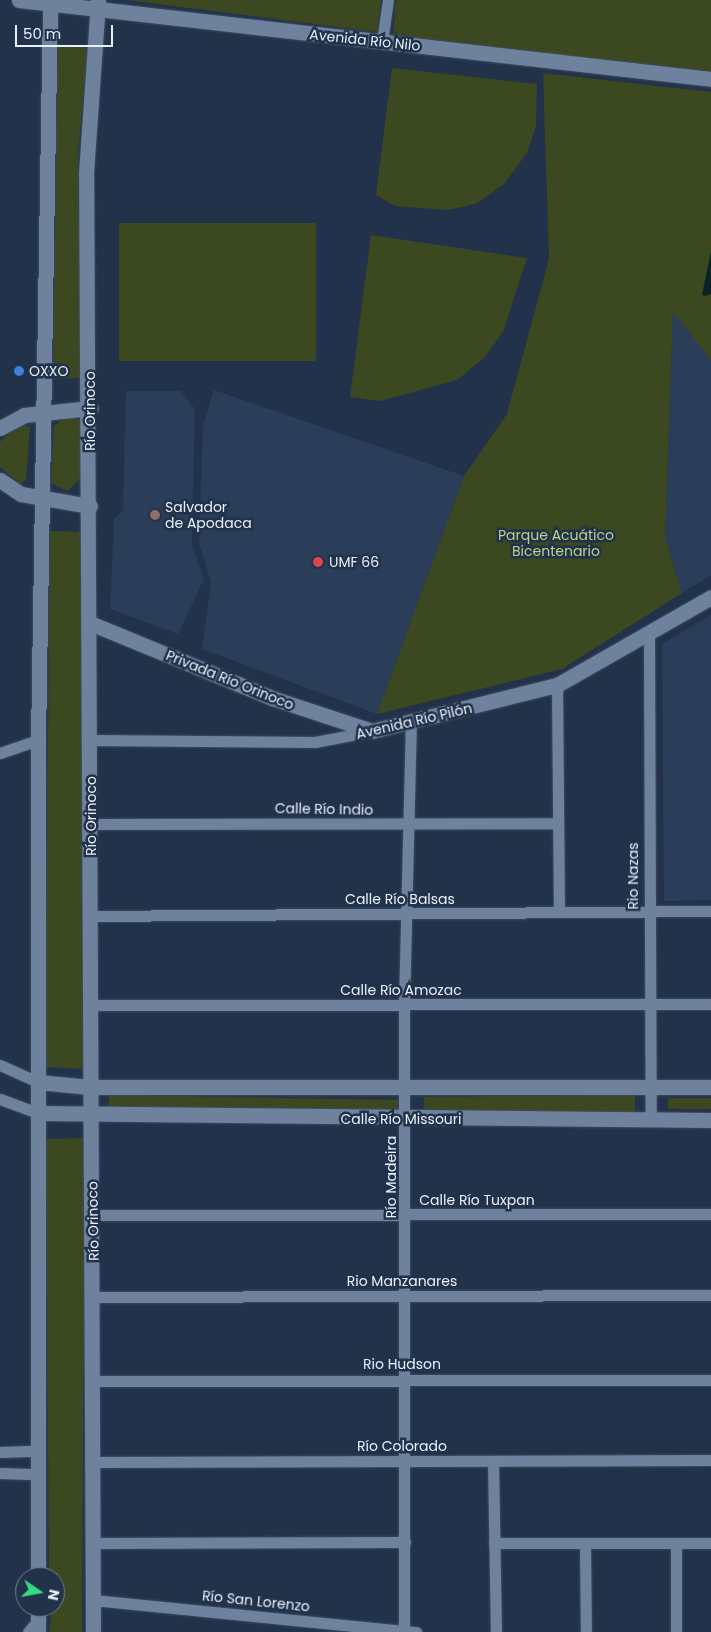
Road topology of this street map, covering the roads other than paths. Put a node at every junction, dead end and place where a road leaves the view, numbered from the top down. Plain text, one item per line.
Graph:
1 (19, 0) edge
2 (388, 0) edge
3 (50, 2) edge
4 (98, 5) edge
5 (382, 42) junction
6 (711, 79) edge
7 (91, 408) junction
8 (44, 412) junction
9 (0, 428) edge
10 (0, 480) edge
11 (42, 500) junction
12 (90, 506) junction
13 (711, 597) edge
14 (90, 623) junction
15 (649, 634) junction
16 (557, 686) junction
17 (411, 722) junction
18 (372, 731) junction
19 (38, 740) junction
20 (91, 740) junction
21 (0, 753) edge
22 (557, 823) junction
23 (91, 824) junction
24 (407, 825) junction
25 (711, 910) edge
26 (648, 911) junction
27 (559, 912) junction
28 (406, 914) junction
29 (90, 916) junction
30 (711, 1004) edge
31 (90, 1005) junction
32 (404, 1005) junction
33 (648, 1005) junction
34 (0, 1065) edge
35 (38, 1082) junction
36 (651, 1086) junction
37 (90, 1087) junction
38 (405, 1087) junction
39 (711, 1087) edge
40 (0, 1099) edge
41 (38, 1113) junction
42 (90, 1116) junction
43 (651, 1119) junction
44 (405, 1120) junction
45 (711, 1120) edge
46 (711, 1214) edge
47 (94, 1215) junction
48 (406, 1215) junction
49 (711, 1294) edge
50 (406, 1296) junction
51 (93, 1297) junction
52 (405, 1379) junction
53 (711, 1380) edge
54 (93, 1381) junction
55 (36, 1451) junction
56 (0, 1452) edge
57 (406, 1460) junction
58 (711, 1460) edge
59 (93, 1462) junction
60 (493, 1462) junction
61 (0, 1473) edge
62 (36, 1474) junction
63 (405, 1542) junction
64 (93, 1543) junction
65 (494, 1543) junction
66 (585, 1543) junction
67 (676, 1543) junction
68 (711, 1543) edge
69 (38, 1567) edge
70 (93, 1600) junction
71 (38, 1619) edge
72 (404, 1631) edge
73 (28, 1632) edge
74 (93, 1632) edge
75 (416, 1632) edge
76 (496, 1632) edge
77 (586, 1632) edge
78 (676, 1632) edge

1 - 3 street, Avenida Río Nilo
2 - 5 street
3 - 4 street, Avenida Río Nilo
3 - 8 street
4 - 5 street, Avenida Río Nilo
4 - 7 street, Río Orinoco
5 - 6 street, Avenida Río Nilo
7 - 8 street
7 - 12 street, Río Orinoco
8 - 9 street
8 - 11 street
10 - 11 street
11 - 12 street
11 - 19 street
12 - 14 street, Río Orinoco
13 - 15 street, Avenida Río Pilón
14 - 18 street, Privada Río Orinoco
14 - 20 street, Río Orinoco
15 - 16 street, Avenida Río Pilón
15 - 26 street, Rio Nazas
16 - 17 street, Avenida Río Pilón
16 - 22 street
17 - 18 street, Avenida Río Pilón
17 - 24 street, Río Madeira
18 - 20 street, Avenida Río Pilón
19 - 21 street
19 - 35 street
20 - 23 street, Río Orinoco
22 - 24 street, Calle Río Indio
22 - 27 street
23 - 24 street, Calle Río Indio
23 - 29 street, Río Orinoco
24 - 28 street, Río Madeira
25 - 26 street, Calle Río Balsas
26 - 27 street, Calle Río Balsas
26 - 33 street, Rio Nazas
27 - 28 street, Calle Río Balsas
28 - 29 street, Calle Río Balsas
28 - 32 street, Río Madeira
29 - 31 street, Río Orinoco
30 - 33 street, Calle Río Amozac
31 - 32 street, Calle Río Amozac
31 - 37 street, Río Orinoco
32 - 33 street, Calle Río Amozac
32 - 38 street, Río Madeira
33 - 36 street, Rio Nazas
34 - 35 street
35 - 37 street
35 - 41 street
36 - 38 street
36 - 39 street
36 - 43 street, Rio Nazas
37 - 38 street
37 - 42 street, Río Orinoco
38 - 44 street, Río Madeira
40 - 41 street
41 - 42 street, Calle Río Missouri
41 - 55 street
42 - 44 street, Calle Río Missouri
42 - 47 street, Río Orinoco
43 - 44 street, Calle Río Missouri
43 - 45 street, Calle Río Missouri
44 - 48 street, Río Madeira
46 - 48 street, Calle Río Tuxpan
47 - 48 street, Calle Río Tuxpan
47 - 51 street, Río Orinoco
48 - 50 street, Río Madeira
49 - 50 street, Rio Manzanares
50 - 51 street, Rio Manzanares
50 - 52 street, Río Madeira
51 - 54 street, Río Orinoco
52 - 53 street, Rio Hudson
52 - 54 street, Rio Hudson
52 - 57 street, Río Madeira
54 - 59 street, Río Orinoco
55 - 56 street
55 - 62 street
57 - 59 street, Río Colorado
57 - 60 street, Río Colorado
57 - 63 street, Río Madeira
58 - 60 street, Río Colorado
59 - 64 street, Río Orinoco
60 - 65 street
61 - 62 street
62 - 69 street
63 - 64 street
63 - 72 street, Río Madeira
64 - 70 street, Río Orinoco
65 - 66 street
65 - 76 street
66 - 67 street
66 - 77 street
67 - 68 street
67 - 78 street
70 - 72 street, Río San Lorenzo
70 - 74 street, Río Orinoco
71 - 73 street
72 - 75 street, Río San Lorenzo

